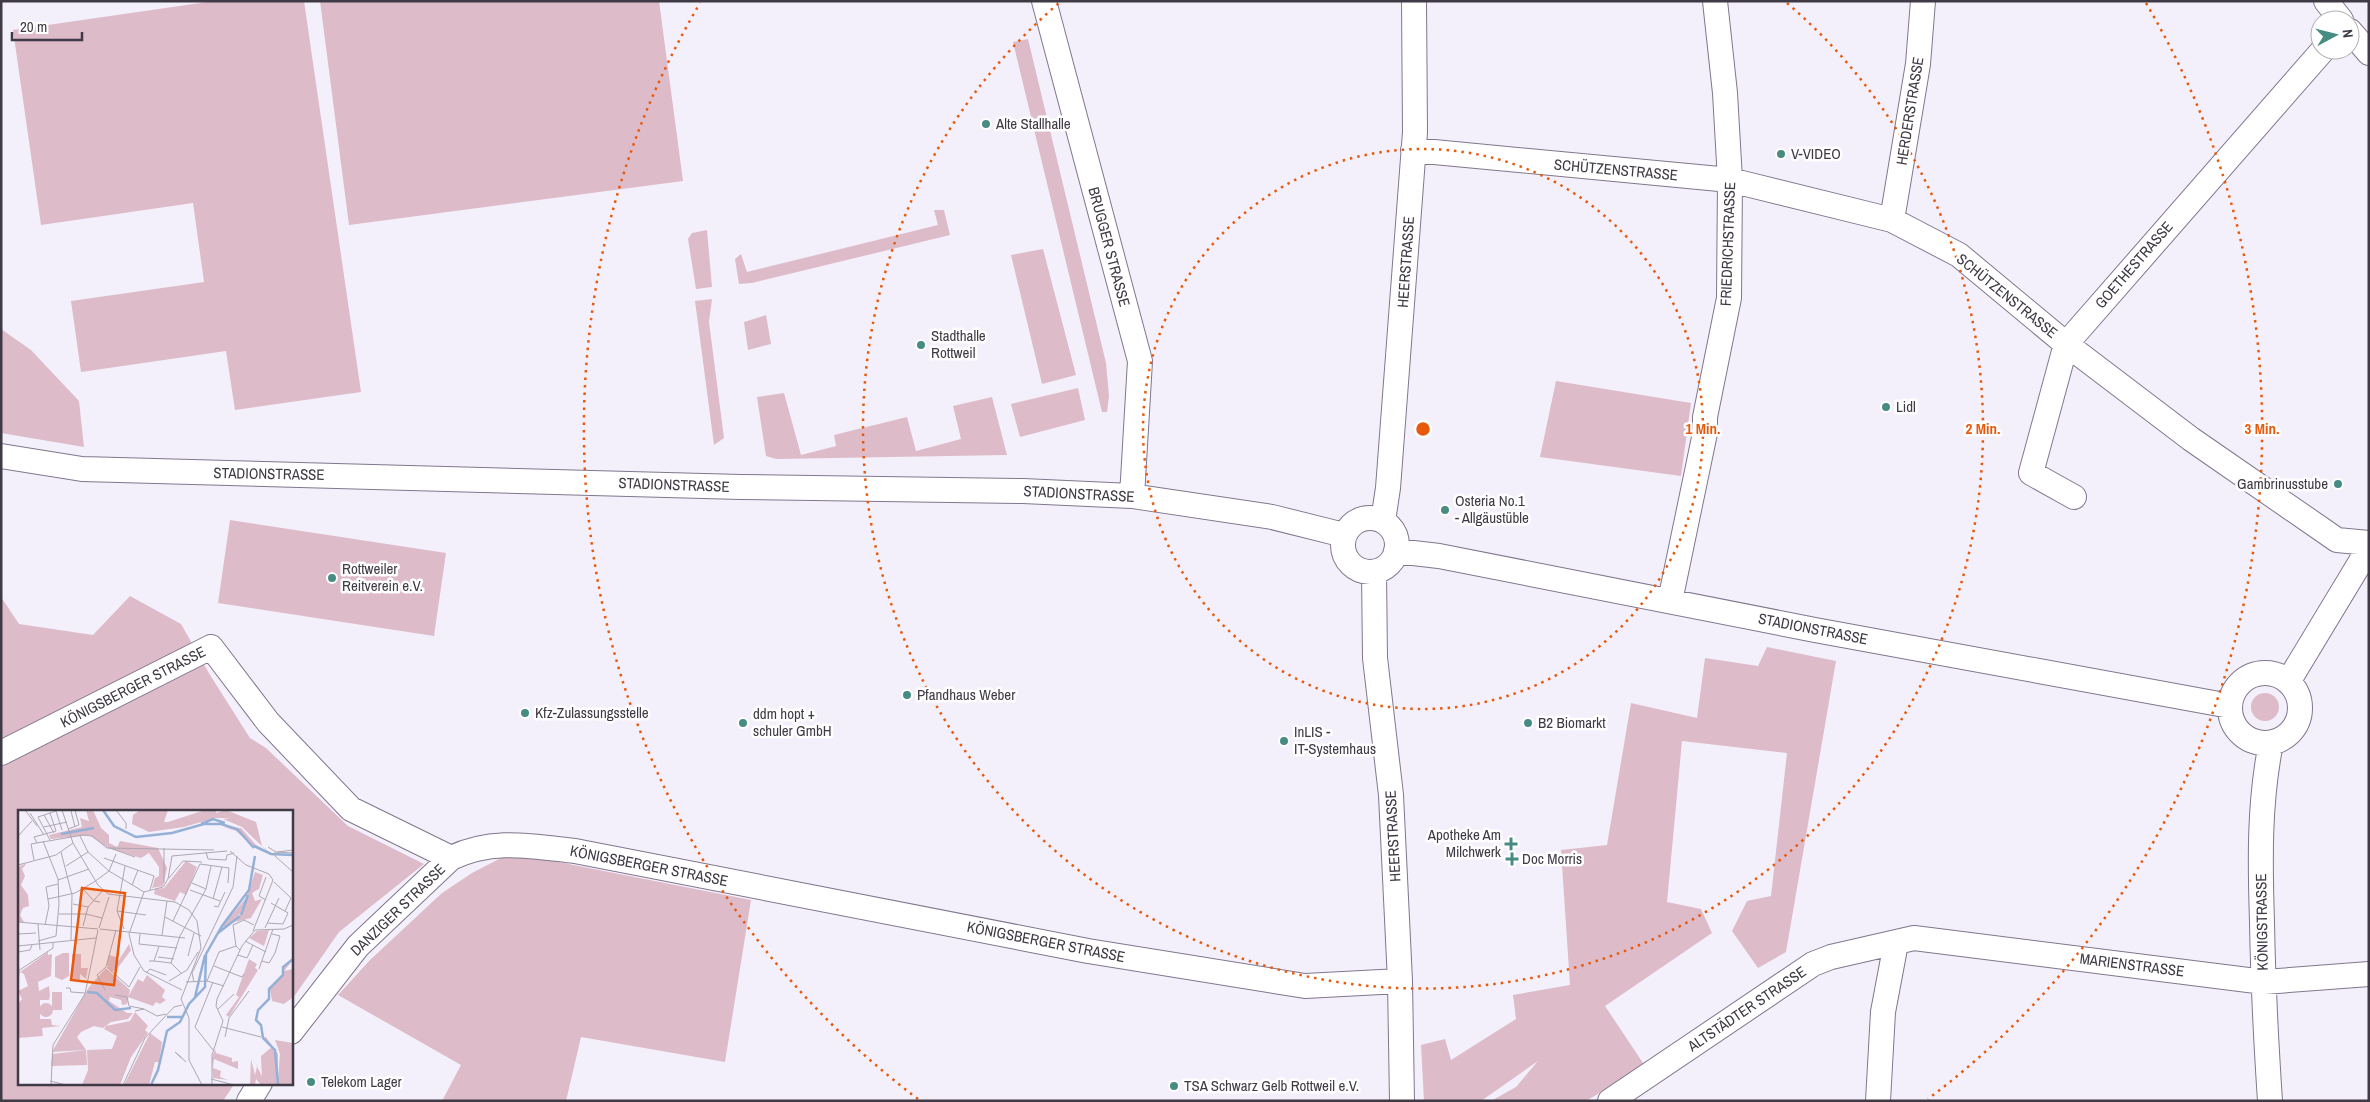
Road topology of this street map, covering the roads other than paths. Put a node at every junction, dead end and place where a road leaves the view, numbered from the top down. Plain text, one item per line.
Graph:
1 (1044, 1) edge
2 (1414, 1) edge
3 (1715, 1) edge
4 (1922, 1) edge
5 (2360, 43) edge
6 (2369, 53) edge
7 (2314, 60) edge
8 (1413, 150) junction
9 (1730, 180) junction
10 (1892, 220) junction
11 (2066, 344) junction
12 (1, 456) edge
13 (1132, 496) junction
14 (2074, 497) dead end
15 (1383, 521) junction
16 (1344, 535) junction
17 (2369, 542) edge
18 (2369, 548) edge
19 (1396, 551) junction
20 (1374, 572) junction
21 (1670, 601) junction
22 (2288, 682) junction
23 (2230, 706) junction
24 (2271, 743) junction
25 (1, 753) edge
26 (451, 858) junction
27 (1896, 943) junction
28 (2369, 974) edge
29 (1400, 981) junction
30 (2264, 982) junction
31 (292, 1031) edge
32 (259, 1084) edge
33 (249, 1101) edge
34 (1402, 1101) edge
35 (1610, 1101) edge
36 (1878, 1101) edge
37 (2270, 1101) edge

1 - 13 street, BRUGGER STRASSE
2 - 8 street, HEERSTRASSE
3 - 9 street, FRIEDRICHSTRASSE
4 - 10 street, HERDERSTRASSE
5 - 6 street
7 - 11 street, GOETHESTRASSE
8 - 9 street, SCHÜTZENSTRASSE
8 - 15 street, HEERSTRASSE
9 - 10 street, SCHÜTZENSTRASSE
9 - 21 street, FRIEDRICHSTRASSE
10 - 11 street, SCHÜTZENSTRASSE
11 - 14 street, GOETHESTRASSE
11 - 17 street, SCHÜTZENSTRASSE
12 - 13 street, STADIONSTRASSE
13 - 16 street, STADIONSTRASSE
15 - 16 street
15 - 19 street
16 - 20 street
18 - 22 street
19 - 20 street
19 - 21 street, STADIONSTRASSE
20 - 29 street, HEERSTRASSE
21 - 23 street, STADIONSTRASSE
22 - 23 street
22 - 24 street
23 - 24 street
24 - 30 street, KÖNIGSTRASSE
25 - 26 street, KÖNIGSBERGER STRASSE
26 - 29 street, KÖNIGSBERGER STRASSE
26 - 31 street, DANZIGER STRASSE
27 - 30 street, MARIENSTRASSE
27 - 35 street, ALTSTÄDTER STRASSE
27 - 36 street
28 - 30 street, MARIENSTRASSE
29 - 34 street, HEERSTRASSE
30 - 37 street, KÖNIGSTRASSE
32 - 33 street

